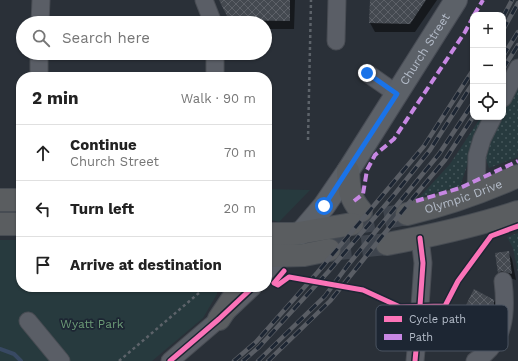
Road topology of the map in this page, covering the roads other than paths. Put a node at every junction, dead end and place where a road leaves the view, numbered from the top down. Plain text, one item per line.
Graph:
1 (41, 0) edge
2 (204, 0) edge
3 (337, 0) edge
4 (456, 0) edge
5 (40, 16) edge
6 (210, 16) edge
7 (336, 41) dead end
8 (39, 60) edge
9 (215, 60) edge
10 (518, 68) edge
11 (39, 72) edge
12 (215, 72) edge
13 (367, 73) dead end
14 (506, 92) edge
15 (397, 94) junction
16 (492, 120) edge
17 (348, 171) junction
18 (518, 176) edge
19 (476, 194) junction
20 (518, 212) edge
21 (407, 214) tunnel mouth
22 (0, 224) edge
23 (16, 224) edge
24 (301, 233) junction
25 (272, 234) edge
26 (420, 238) junction
27 (272, 241) edge
28 (387, 244) tunnel mouth
29 (329, 250) tunnel mouth
30 (275, 263) edge
31 (503, 280) dead end
32 (237, 292) edge
33 (248, 292) edge
34 (420, 305) edge
35 (505, 305) edge
36 (219, 319) junction
37 (28, 321) dead end
38 (415, 351) edge
39 (488, 351) edge
40 (61, 361) edge
41 (170, 361) edge
42 (414, 361) edge
43 (475, 361) edge

1 - 5 street
2 - 6 street
3 - 7 street
4 - 15 main road, Church Street
8 - 11 street
9 - 12 street
10 - 14 street
13 - 15 street
15 - 17 main road, Church Street
16 - 19 street
17 - 24 main road, Church Street
17 - 24 highway
18 - 19 highway, Olympic Drive
19 - 21 highway, Olympic Drive
20 - 26 highway
22 - 23 highway
24 - 25 highway
24 - 30 highway, Church Street
26 - 28 highway
26 - 34 street
27 - 30 highway
29 - 30 highway
31 - 35 street
32 - 36 highway
33 - 36 street
36 - 41 street
37 - 40 street
38 - 42 street
39 - 43 street

